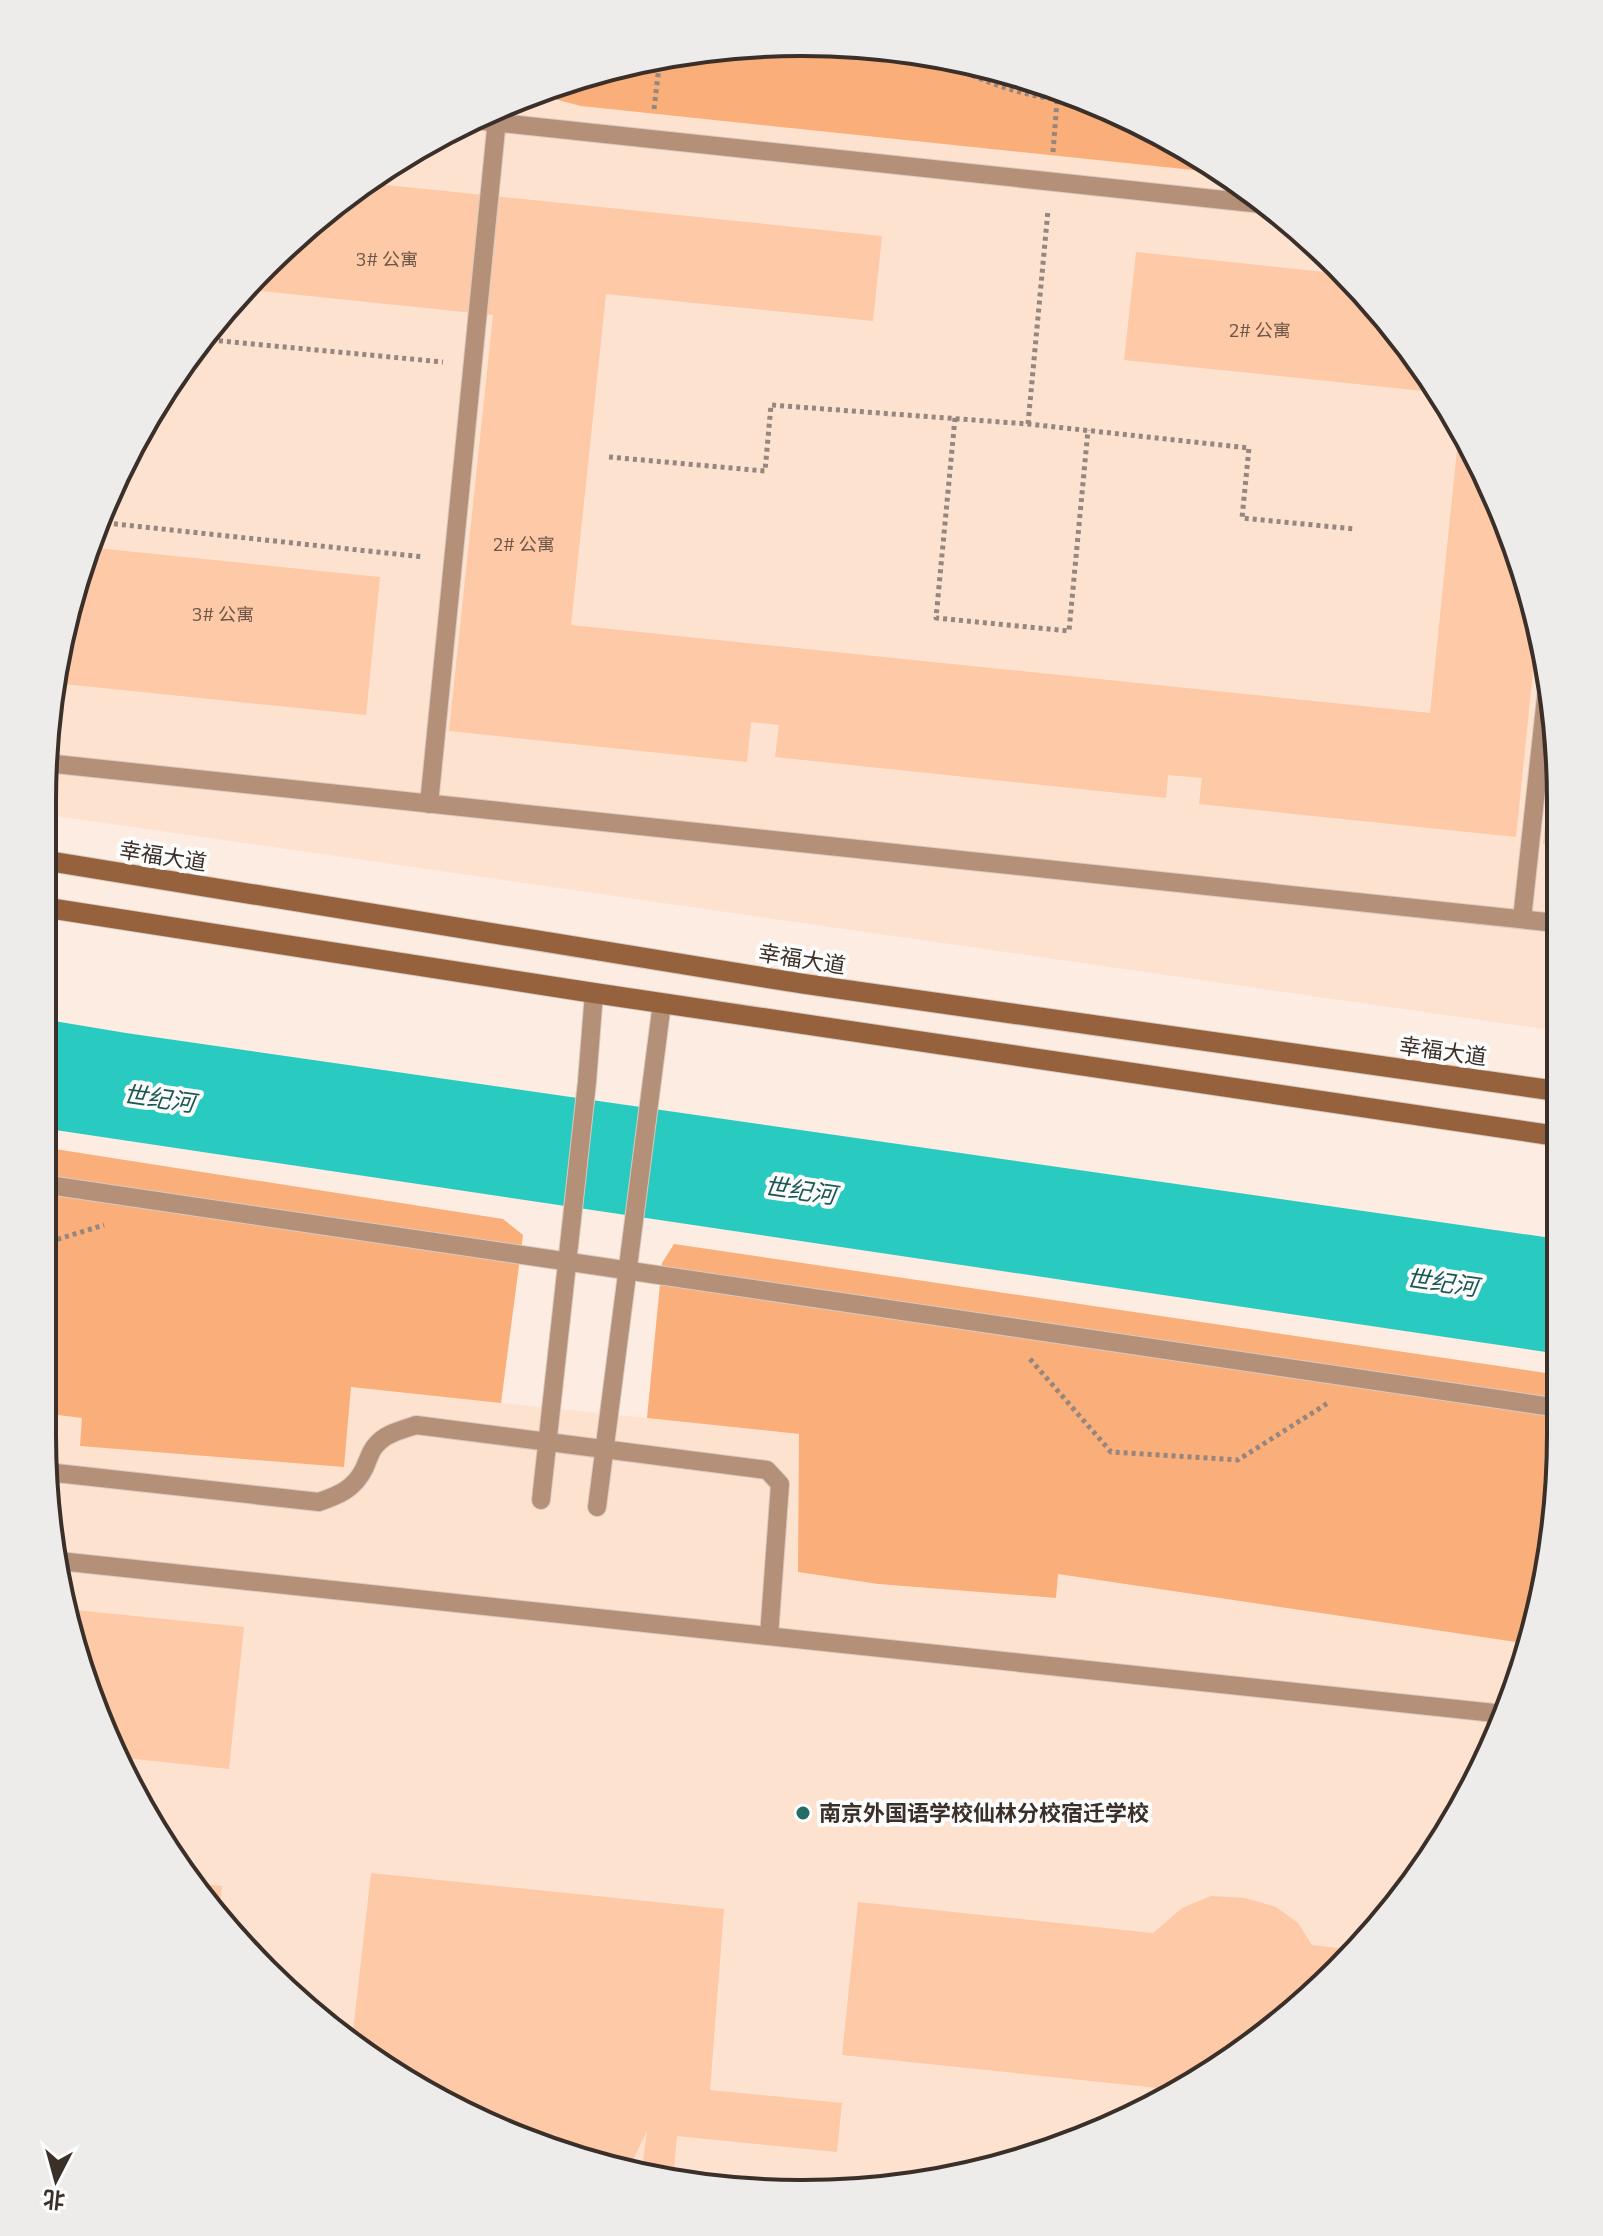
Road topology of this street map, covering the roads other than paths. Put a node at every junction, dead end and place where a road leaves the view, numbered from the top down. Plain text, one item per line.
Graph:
1 (506, 117) edge
2 (496, 122) edge
3 (1244, 202) edge
4 (1543, 727) edge
5 (58, 764) edge
6 (429, 804) junction
7 (56, 862) edge
8 (56, 909) edge
9 (1522, 919) junction
10 (1547, 922) edge
11 (594, 993) junction
12 (662, 1003) junction
13 (1547, 1090) edge
14 (1547, 1135) edge
15 (56, 1186) edge
16 (566, 1260) junction
17 (628, 1269) junction
18 (1547, 1406) edge
19 (547, 1442) junction
20 (604, 1449) junction
21 (58, 1473) edge
22 (541, 1500) dead end
23 (597, 1507) dead end
24 (67, 1562) edge
25 (769, 1636) junction
26 (1493, 1713) edge

1 - 3 lane
2 - 6 lane
4 - 9 lane
5 - 6 lane
6 - 9 lane
7 - 13 main road, 幸福大道
8 - 11 main road
9 - 10 lane
11 - 12 main road
11 - 16 lane
12 - 14 main road
12 - 17 lane
15 - 16 lane
16 - 17 lane
16 - 19 lane
17 - 18 lane
17 - 20 lane
19 - 20 lane
19 - 21 lane
19 - 22 lane
20 - 23 lane
20 - 25 lane
24 - 25 lane
25 - 26 lane

